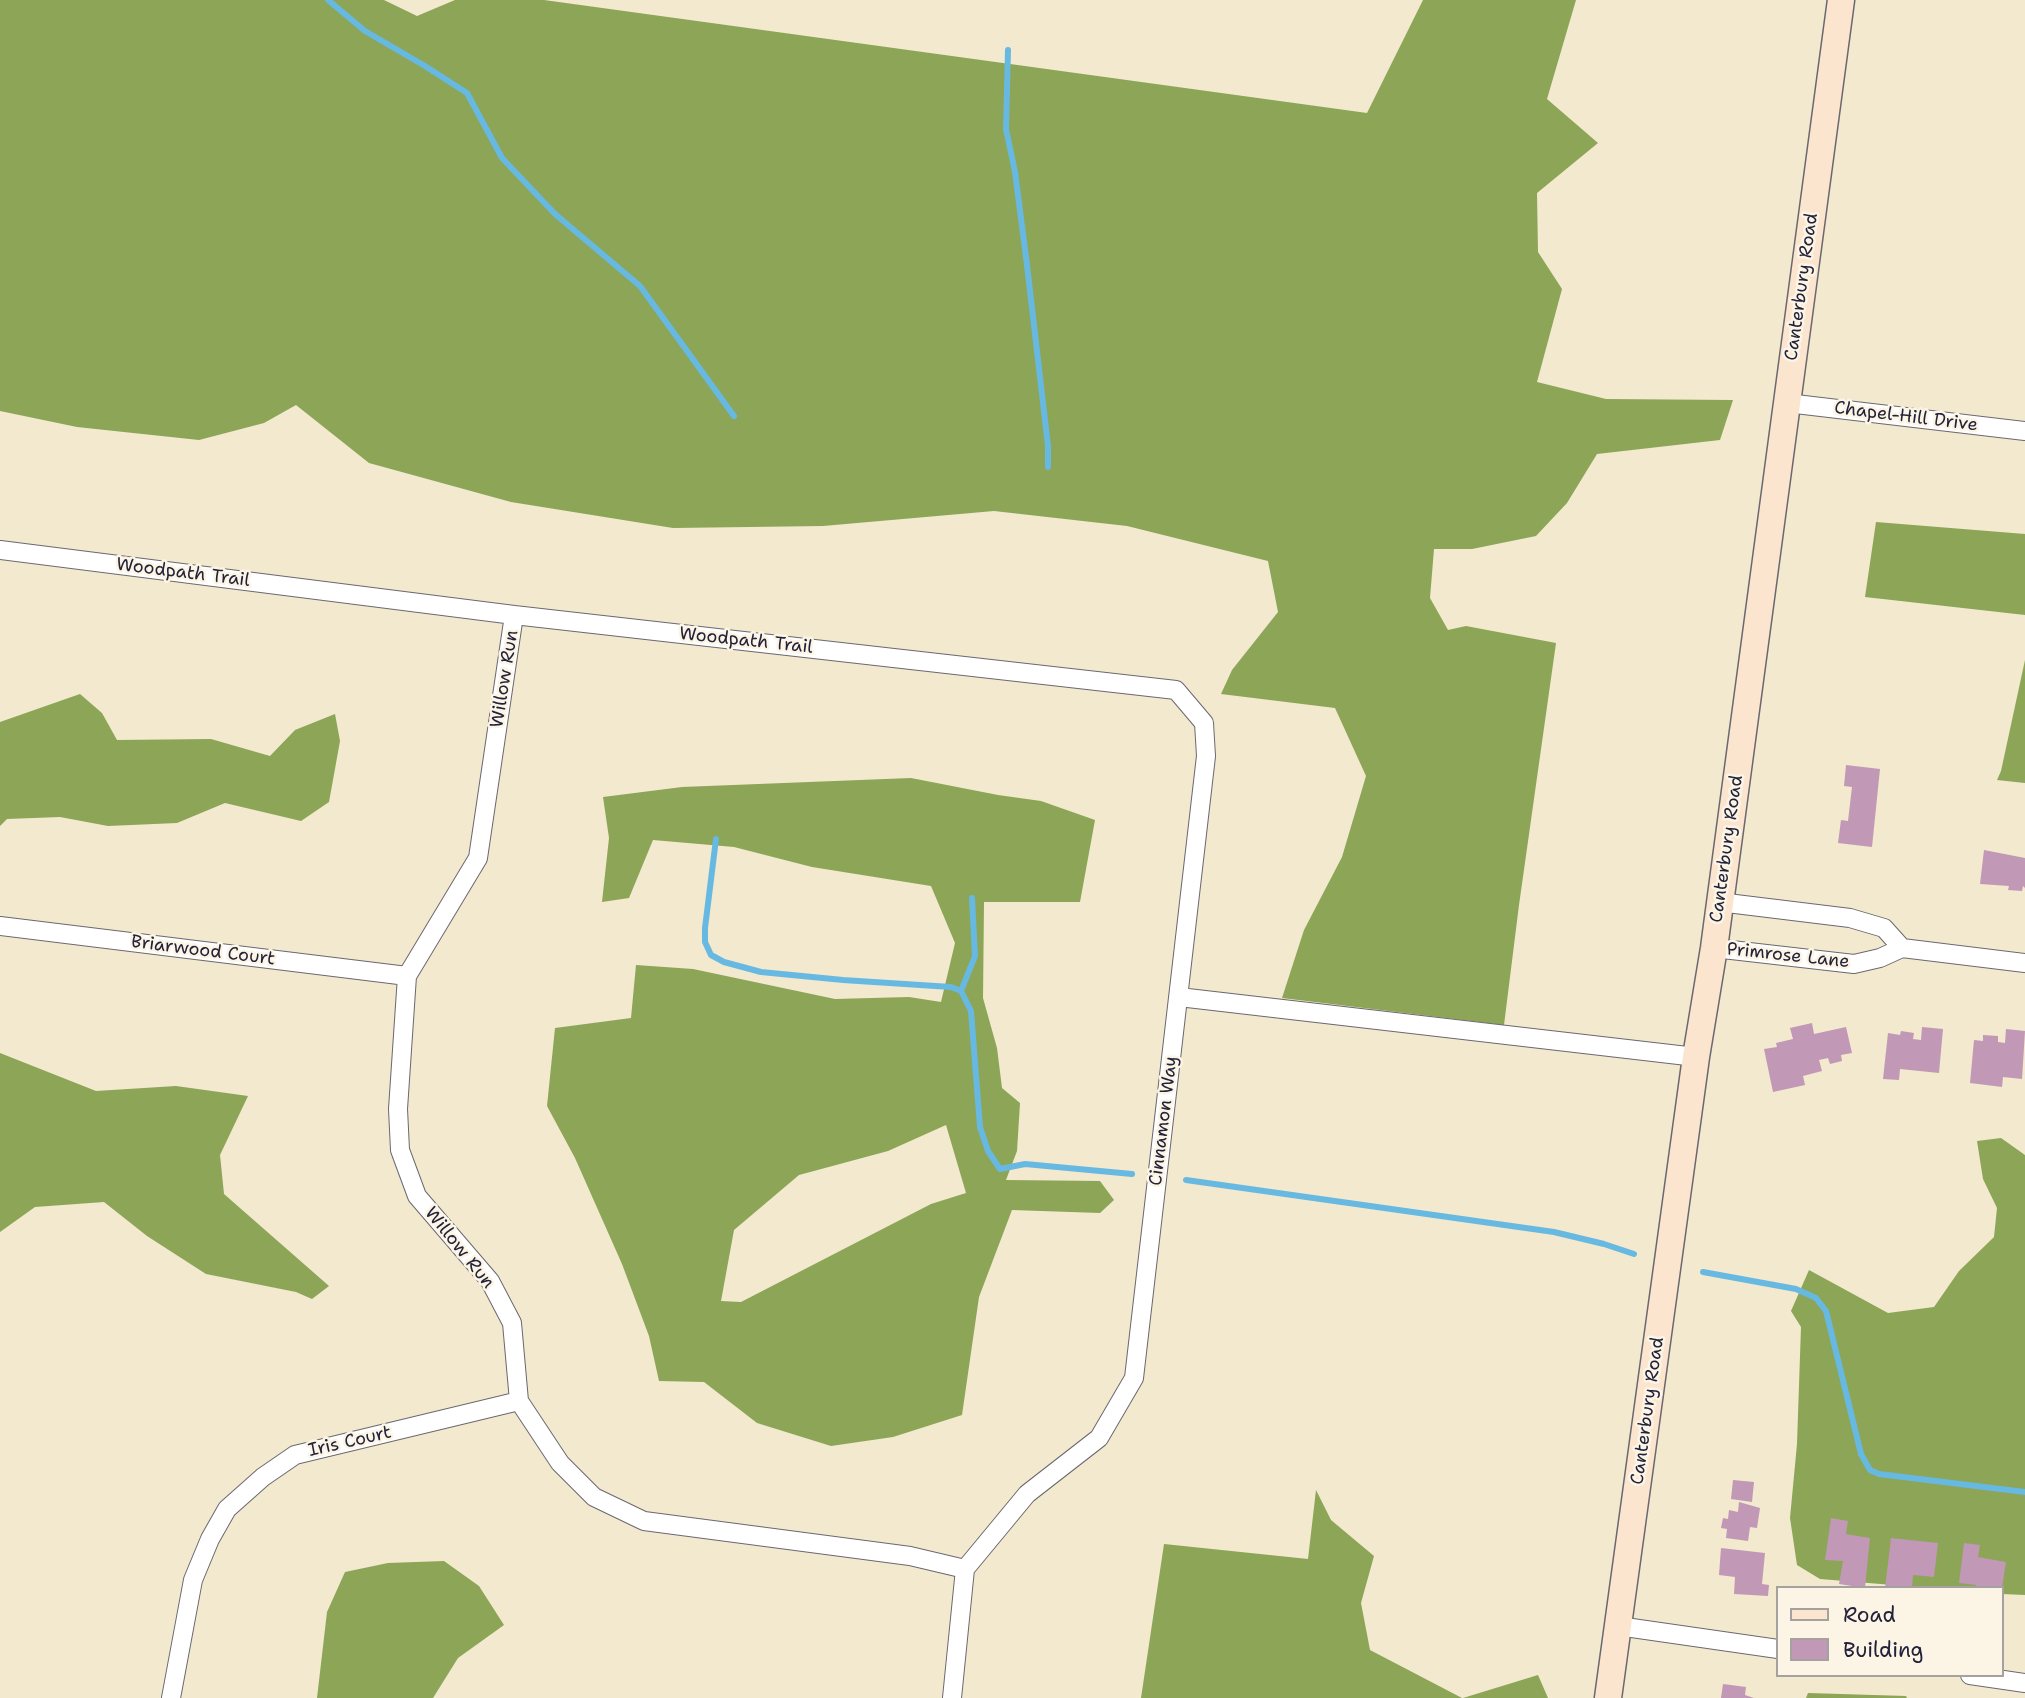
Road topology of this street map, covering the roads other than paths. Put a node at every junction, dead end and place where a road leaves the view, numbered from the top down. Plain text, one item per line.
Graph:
1 (1841, 0) edge
2 (1787, 403) junction
3 (2025, 431) edge
4 (0, 550) edge
5 (514, 615) junction
6 (1719, 902) junction
7 (0, 926) edge
8 (1714, 948) junction
9 (1902, 948) junction
10 (2025, 963) edge
11 (407, 976) junction
12 (1179, 998) junction
13 (1696, 1057) junction
14 (519, 1401) junction
15 (965, 1569) junction
16 (1618, 1626) junction
17 (1776, 1648) edge
18 (1984, 1677) edge
19 (2025, 1683) edge
20 (172, 1698) edge
21 (952, 1698) edge
22 (1608, 1698) edge

1 - 2 street, Canterbury Road
2 - 3 street, Chapel-Hill Drive
2 - 6 street, Canterbury Road
4 - 5 street, Woodpath Trail
5 - 11 street, Willow Run
5 - 12 street, Woodpath Trail
6 - 8 street, Canterbury Road
6 - 9 street
7 - 11 street, Briarwood Court
8 - 9 street, Primrose Lane
8 - 13 street, Canterbury Road
9 - 10 street, Primrose Lane
11 - 14 street, Willow Run
12 - 13 street
12 - 15 street, Cinnamon Way
13 - 16 street, Canterbury Road
14 - 15 street, Willow Run
14 - 20 street, Iris Court
15 - 21 street
16 - 17 street
16 - 22 street, Canterbury Road
18 - 19 street

